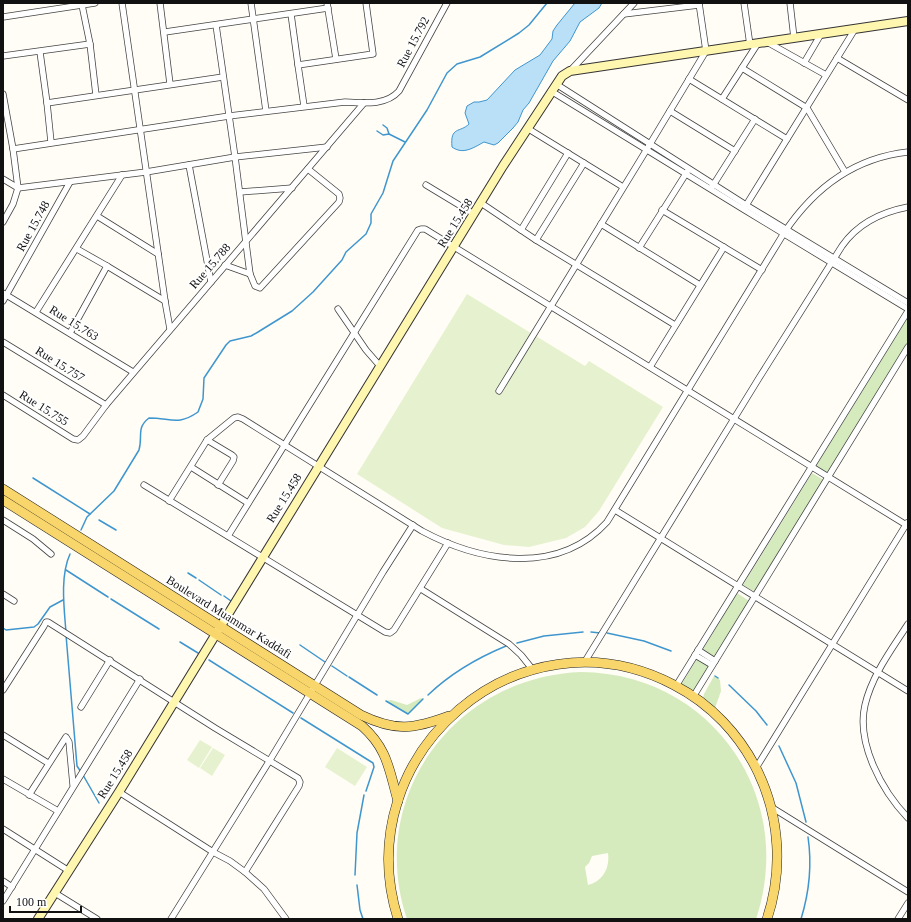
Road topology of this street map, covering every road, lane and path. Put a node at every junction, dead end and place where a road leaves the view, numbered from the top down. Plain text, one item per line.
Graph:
1 (46, 3) edge
2 (95, 3) edge
3 (122, 3) edge
4 (160, 3) edge
5 (251, 3) edge
6 (366, 3) edge
7 (446, 3) edge
8 (634, 3) edge
9 (744, 3) edge
10 (790, 3) edge
11 (699, 4) edge
12 (82, 5) junction
13 (328, 5) edge
14 (47, 10) junction
15 (291, 14) junction
16 (624, 14) junction
17 (3, 17) edge
18 (254, 20) junction
19 (908, 21) edge
20 (216, 25) junction
21 (855, 29) junction
22 (164, 32) junction
23 (821, 34) junction
24 (794, 38) junction
25 (767, 42) junction
26 (90, 44) junction
27 (754, 44) junction
28 (706, 51) junction
29 (40, 52) junction
30 (3, 56) edge
31 (837, 58) junction
32 (336, 59) junction
33 (804, 63) junction
34 (298, 65) junction
35 (742, 68) junction
36 (570, 71) junction
37 (826, 75) junction
38 (224, 77) junction
39 (689, 80) junction
40 (170, 84) junction
41 (554, 87) junction
42 (135, 90) junction
43 (3, 94) edge
44 (96, 95) junction
45 (722, 99) junction
46 (4, 100) edge
47 (908, 100) edge
48 (47, 102) junction
49 (364, 103) junction
50 (304, 106) junction
51 (807, 108) junction
52 (266, 111) junction
53 (670, 111) junction
54 (229, 116) junction
55 (755, 119) junction
56 (527, 128) junction
57 (140, 130) junction
58 (787, 139) junction
59 (51, 142) junction
60 (327, 147) junction
61 (649, 147) junction
62 (13, 149) junction
63 (735, 151) junction
64 (908, 152) edge
65 (568, 153) junction
66 (236, 158) junction
67 (584, 163) junction
68 (189, 165) junction
69 (689, 168) junction
70 (308, 169) junction
71 (146, 172) junction
72 (845, 172) junction
73 (685, 174) junction
74 (122, 175) junction
75 (3, 179) edge
76 (70, 182) junction
77 (714, 184) junction
78 (426, 185) dead end
79 (623, 187) junction
80 (18, 188) junction
81 (292, 188) junction
82 (711, 189) junction
83 (240, 192) junction
84 (481, 203) junction
85 (908, 206) edge
86 (745, 207) junction
87 (662, 210) junction
88 (474, 214) junction
89 (97, 216) junction
90 (3, 222) edge
91 (600, 224) junction
92 (521, 230) junction
93 (786, 231) junction
94 (247, 240) junction
95 (536, 240) junction
96 (454, 246) junction
97 (724, 247) junction
98 (639, 248) junction
99 (77, 249) junction
100 (158, 254) junction
101 (832, 261) junction
102 (576, 264) junction
103 (225, 265) junction
104 (107, 266) junction
105 (762, 270) junction
106 (250, 274) junction
107 (211, 282) junction
108 (700, 285) junction
109 (5, 294) edge
110 (3, 301) edge
111 (165, 301) junction
112 (908, 303) edge
113 (550, 305) junction
114 (338, 308) dead end
115 (908, 310) edge
116 (36, 312) junction
117 (676, 325) junction
118 (170, 330) junction
119 (70, 333) junction
120 (354, 333) junction
121 (3, 342) edge
122 (908, 347) edge
123 (380, 366) junction
124 (650, 367) junction
125 (134, 372) junction
126 (688, 390) junction
127 (499, 391) dead end
128 (3, 396) edge
129 (106, 405) junction
130 (734, 419) junction
131 (73, 439) joint
132 (207, 440) junction
133 (284, 445) junction
134 (811, 466) junction
135 (191, 467) junction
136 (318, 467) junction
137 (828, 477) junction
138 (144, 485) dead end
139 (218, 485) junction
140 (3, 489) edge
141 (3, 500) edge
142 (169, 501) junction
143 (248, 503) junction
144 (615, 510) junction
145 (3, 520) edge
146 (907, 524) edge
147 (413, 525) junction
148 (228, 536) junction
149 (660, 538) junction
150 (448, 544) junction
151 (51, 554) dead end
152 (262, 557) junction
153 (738, 586) junction
154 (421, 589) junction
155 (3, 594) edge
156 (755, 596) junction
157 (14, 601) dead end
158 (357, 615) junction
159 (908, 624) edge
160 (217, 630) junction
161 (833, 645) junction
162 (697, 653) junction
163 (110, 660) junction
164 (584, 663) junction
165 (714, 663) junction
166 (533, 670) junction
167 (878, 672) junction
168 (140, 680) junction
169 (676, 686) junction
170 (312, 689) junction
171 (3, 690) edge
172 (908, 691) edge
173 (693, 697) junction
174 (174, 701) junction
175 (81, 707) dead end
176 (452, 715) junction
177 (3, 735) edge
178 (270, 760) junction
179 (48, 763) junction
180 (756, 768) junction
181 (3, 779) edge
182 (73, 785) junction
183 (118, 792) junction
184 (29, 795) junction
185 (398, 801) junction
186 (771, 807) junction
187 (58, 811) junction
188 (908, 818) edge
189 (3, 829) edge
190 (36, 850) junction
191 (212, 852) junction
192 (69, 871) junction
193 (245, 872) junction
194 (3, 881) edge
195 (12, 887) junction
196 (908, 892) edge
197 (55, 893) junction
198 (3, 901) edge
199 (908, 903) edge
200 (769, 917) edge
201 (38, 919) edge
202 (97, 919) edge
203 (171, 919) edge
204 (286, 919) edge
205 (398, 919) edge
206 (898, 919) edge

1 - 14 street
2 - 12 street
3 - 42 street
4 - 22 street
5 - 18 street
6 - 32 street
7 - 49 street, Rue 15.792
8 - 16 street
9 - 27 street
10 - 24 street
11 - 16 street
11 - 28 street
12 - 14 street
12 - 26 street
13 - 15 street
13 - 32 street
14 - 17 street
15 - 18 street
15 - 34 street
16 - 36 street
18 - 20 street
18 - 52 street
19 - 21 main road
20 - 22 street
20 - 38 street
21 - 23 main road
21 - 31 street
22 - 40 street
23 - 24 main road
23 - 33 street
24 - 25 main road
25 - 27 main road
25 - 33 street
26 - 29 street
26 - 44 street
27 - 28 main road
27 - 35 street
28 - 36 main road
28 - 39 street
29 - 30 street
29 - 48 street
31 - 37 street
31 - 47 street
32 - 34 street
33 - 37 street
34 - 50 street
35 - 45 street
35 - 51 street
36 - 41 main road, Rue 15.458
37 - 51 street
38 - 40 street
38 - 54 street
39 - 45 street
39 - 53 street
40 - 42 street
41 - 56 main road, Rue 15.458
41 - 61 street
42 - 44 street
42 - 57 street
43 - 46 street
44 - 48 street
45 - 55 street
46 - 62 street
48 - 59 street
49 - 50 street
49 - 60 street, Rue 15.788
50 - 52 street
51 - 58 street
51 - 72 street
52 - 54 street
53 - 61 street
53 - 63 street
54 - 57 street
54 - 66 street
55 - 58 street
55 - 63 street
56 - 65 street
56 - 84 main road, Rue 15.458
57 - 59 street
57 - 71 street
58 - 86 street
59 - 62 street
60 - 66 street
60 - 70 street, Rue 15.788
61 - 69 street
61 - 73 street
61 - 79 street
62 - 80 street
63 - 77 street
64 - 72 street
65 - 67 street
65 - 92 street
66 - 68 street
66 - 83 street
67 - 79 street
67 - 95 street
68 - 71 street
68 - 107 street
69 - 73 street
69 - 77 street
70 - 81 street, Rue 15.788
70 - 106 street
71 - 74 street
71 - 100 street
72 - 93 street
73 - 82 street
73 - 87 street
74 - 76 street
74 - 89 street
75 - 80 street
76 - 80 street
76 - 109 street, Rue 15.748
77 - 82 street
77 - 86 street
78 - 88 street
79 - 91 street
80 - 90 street
81 - 83 street
81 - 94 street, Rue 15.788
82 - 86 street
83 - 94 street
84 - 88 main road, Rue 15.458
84 - 92 street
85 - 101 street
86 - 93 street
87 - 97 street
87 - 98 street
88 - 96 main road, Rue 15.458
89 - 99 street
89 - 100 street
91 - 98 street
91 - 102 street
92 - 95 street
93 - 101 street
93 - 105 street
94 - 103 street, Rue 15.788
94 - 106 street
95 - 102 street
96 - 113 street
96 - 120 street
96 - 123 main road, Rue 15.458
97 - 105 street
97 - 108 street
98 - 108 street
99 - 104 street
99 - 116 street
100 - 111 street
101 - 112 street
101 - 115 street
101 - 130 street
102 - 113 street
102 - 117 street
103 - 106 street
103 - 107 street, Rue 15.788
104 - 111 street
104 - 119 street
105 - 126 street
107 - 118 street, Rue 15.788
108 - 117 street
109 - 110 street, Rue 15.748
109 - 116 street, Rue 15.763
111 - 118 street
113 - 124 street
113 - 127 street
114 - 120 street
115 - 134 street
116 - 119 street, Rue 15.763
117 - 124 street
118 - 125 street, Rue 15.788
119 - 125 street, Rue 15.763
120 - 123 street
120 - 133 street
121 - 129 street, Rue 15.757
122 - 137 street
123 - 136 main road, Rue 15.458
124 - 126 street
125 - 129 street, Rue 15.788
126 - 130 street
126 - 144 street
128 - 131 street, Rue 15.755
129 - 131 street, Rue 15.788
130 - 134 street
130 - 149 street
132 - 133 street
132 - 135 street
132 - 139 street
133 - 136 street
133 - 143 street
134 - 137 street
134 - 153 street
135 - 139 street
135 - 142 street
136 - 147 street
136 - 152 main road, Rue 15.458
137 - 146 street
137 - 156 street
138 - 142 street
139 - 143 street
140 - 160 main road, Boulevard Muammar Kaddafi
141 - 160 main road, Boulevard Muammar Kaddafi
142 - 148 street
143 - 148 street
144 - 149 street
144 - 150 street
145 - 151 street
146 - 161 street
147 - 150 street
147 - 158 street
148 - 152 street
149 - 153 street
149 - 164 street
150 - 154 street
152 - 158 street
152 - 160 main road, Rue 15.458
153 - 156 street
153 - 162 street
154 - 158 street
154 - 166 street
155 - 157 street
156 - 161 street
156 - 165 street
158 - 170 street
159 - 167 street
160 - 170 main road, Boulevard Muammar Kaddafi
160 - 174 main road, Rue 15.458
161 - 167 street
161 - 180 street
162 - 165 street
162 - 169 street
163 - 168 street
163 - 171 street
163 - 175 street
164 - 166 main road
164 - 169 main road
165 - 173 street
166 - 176 main road
167 - 172 street
167 - 188 street
168 - 174 street
168 - 182 street
169 - 173 main road
170 - 176 main road, Boulevard Muammar Kaddafi
170 - 178 street
170 - 185 main road, Boulevard Muammar Kaddafi
173 - 180 main road
174 - 178 street
174 - 183 main road, Rue 15.458
176 - 185 main road
177 - 179 street
178 - 191 street
178 - 193 street
179 - 182 street
179 - 184 street
180 - 186 main road
181 - 184 street
182 - 187 street
183 - 191 street
183 - 192 main road, Rue 15.458
184 - 187 street
185 - 205 main road
186 - 196 street
186 - 200 main road
187 - 190 street
189 - 190 street
190 - 192 street
190 - 195 street
191 - 193 street
191 - 203 street
192 - 197 main road, Rue 15.458
193 - 204 street
194 - 195 street
195 - 198 street
197 - 201 main road, Rue 15.458
197 - 202 street
199 - 206 street

